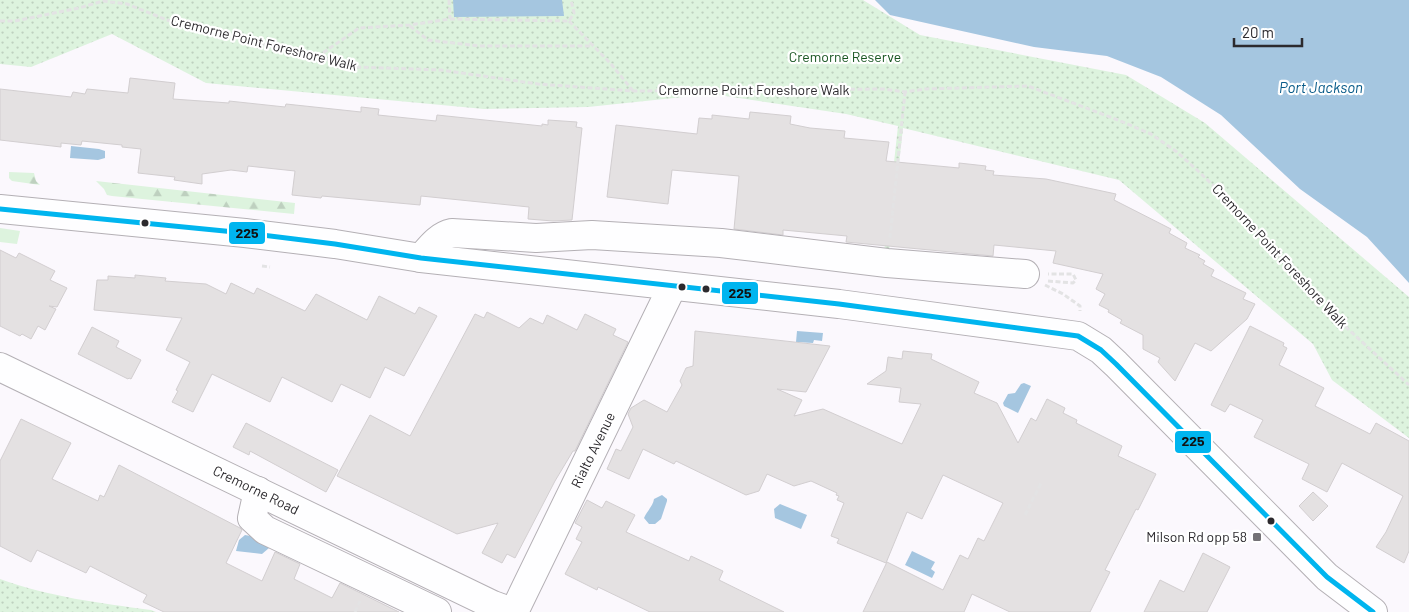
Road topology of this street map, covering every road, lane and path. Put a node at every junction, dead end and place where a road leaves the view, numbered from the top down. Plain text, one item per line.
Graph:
1 (449, 0) edge
2 (571, 0) edge
3 (450, 19) junction
4 (0, 21) edge
5 (569, 21) junction
6 (410, 25) junction
7 (593, 46) junction
8 (316, 57) junction
9 (633, 91) junction
10 (906, 92) junction
11 (0, 209) edge
12 (421, 258) junction
13 (887, 263) junction
14 (262, 266) dead end
15 (270, 267) dead end
16 (1025, 274) joint
17 (672, 287) junction
18 (1070, 335) junction
19 (0, 367) edge
20 (1409, 385) edge
21 (1041, 483) dead end
22 (258, 492) junction
23 (1025, 515) dead end
24 (437, 612) edge
25 (513, 612) edge
26 (1373, 612) edge

1 - 3 path
2 - 5 path
3 - 5 path
3 - 6 path
4 - 8 path, Cremorne Point Foreshore Walk
5 - 7 path
6 - 7 path
6 - 8 path
7 - 9 path
8 - 9 path, Cremorne Point Foreshore Walk
9 - 10 path, Cremorne Point Foreshore Walk
10 - 13 path
10 - 20 path, Cremorne Point Foreshore Walk
11 - 12 street
12 - 13 street
12 - 17 street
13 - 16 street
14 - 15 path
16 - 18 path
17 - 18 street
17 - 25 street, Rialto Avenue
18 - 26 street
19 - 22 street, Cremorne Road
21 - 23 path
22 - 24 street
22 - 25 street, Cremorne Road

